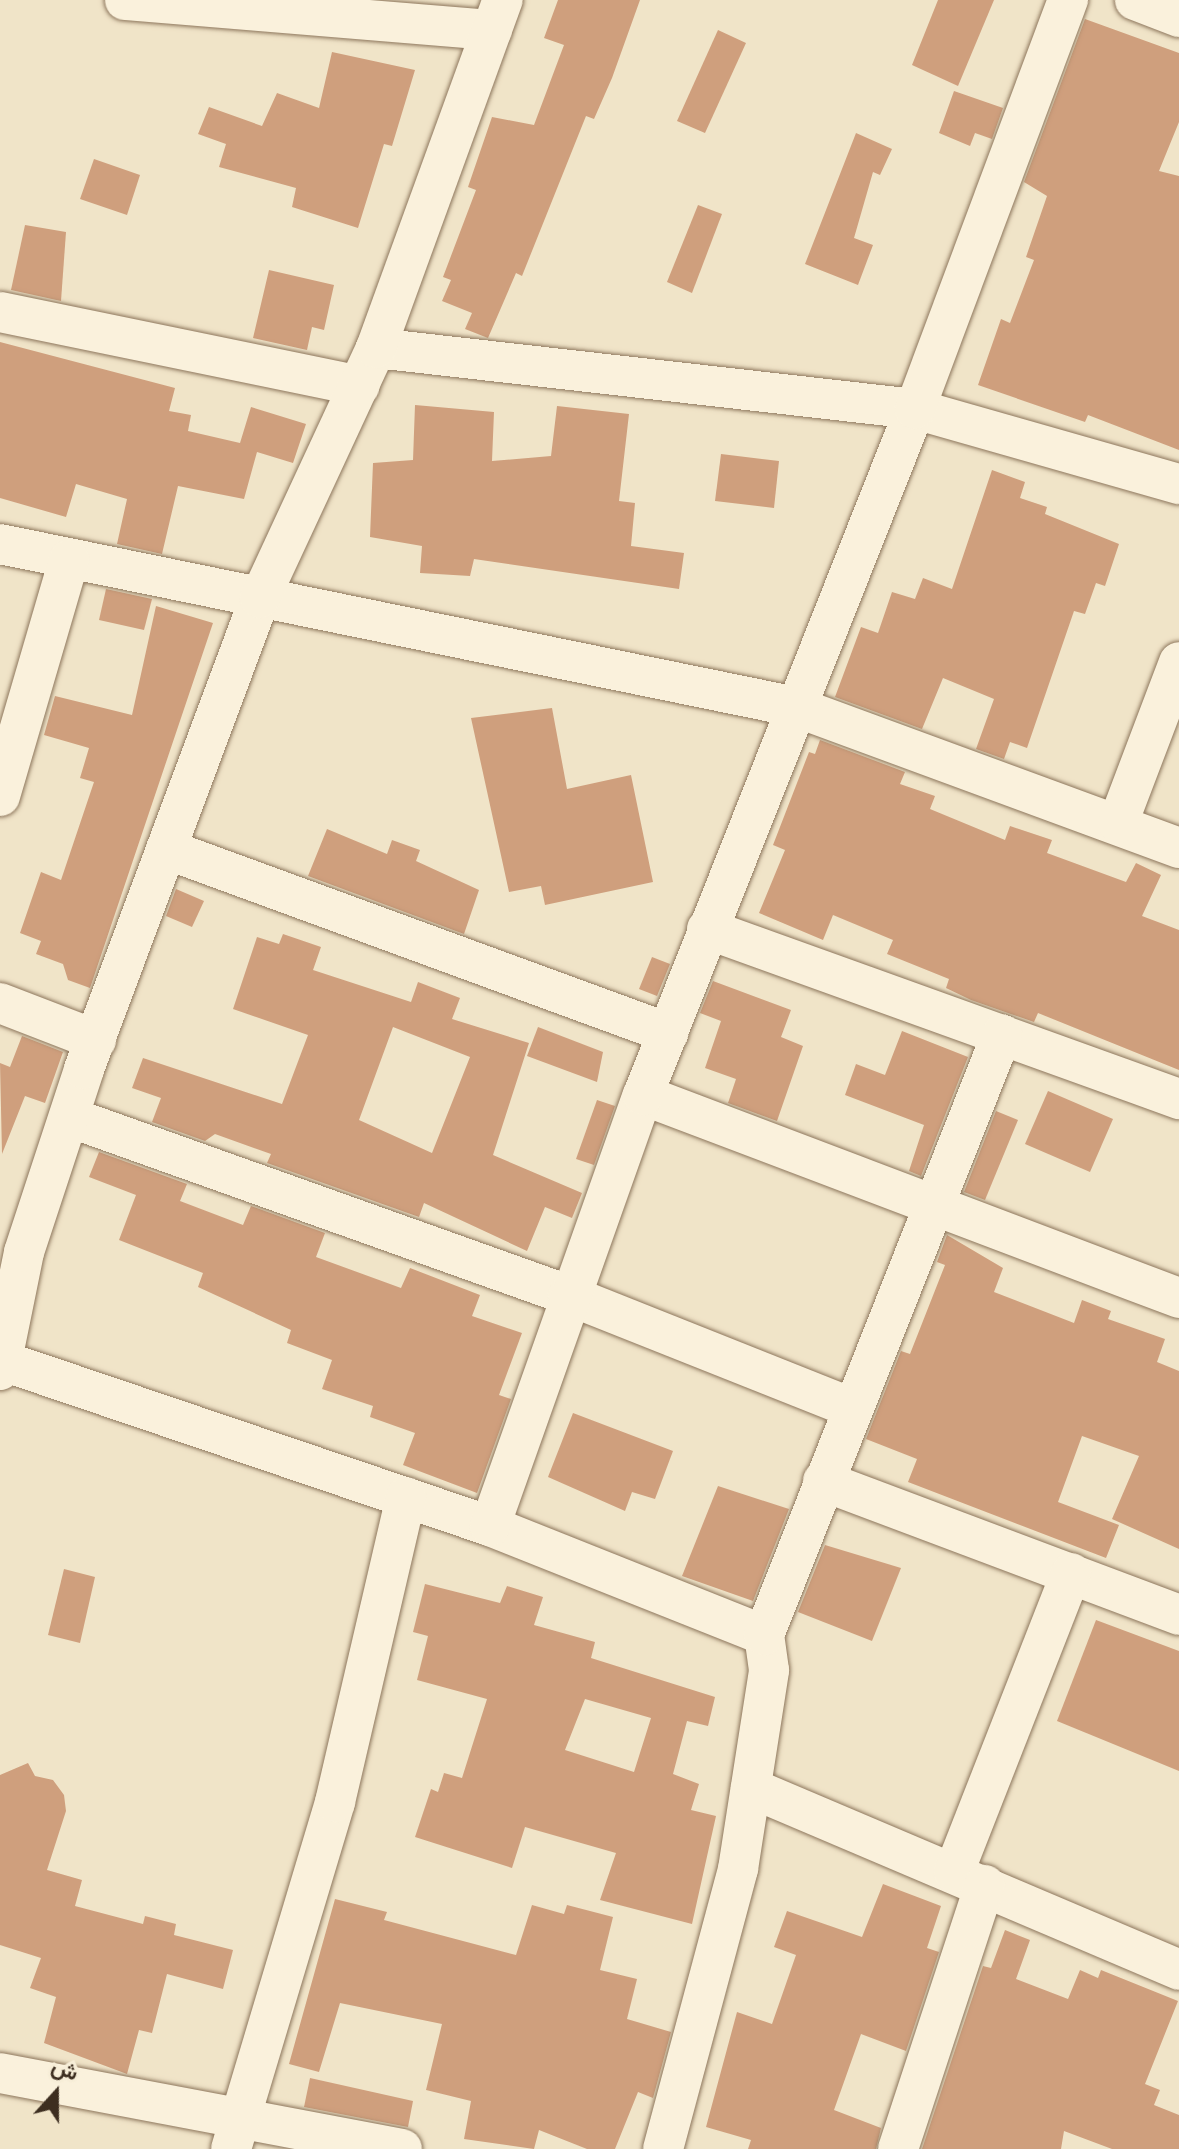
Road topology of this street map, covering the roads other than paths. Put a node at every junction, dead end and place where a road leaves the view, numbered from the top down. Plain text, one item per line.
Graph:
1 (125, 0) edge
2 (1068, 0) edge
3 (1135, 0) edge
4 (498, 15) edge
5 (1179, 17) edge
6 (0, 312) edge
7 (376, 348) junction
8 (359, 386) junction
9 (915, 409) junction
10 (1179, 484) edge
11 (0, 544) edge
12 (69, 560) junction
13 (260, 598) junction
14 (1179, 662) edge
15 (796, 707) junction
16 (3, 778) edge
17 (1118, 823) junction
18 (1179, 848) edge
19 (166, 849) junction
20 (707, 929) junction
21 (0, 1003) edge
22 (668, 1033) junction
23 (1002, 1034) junction
24 (96, 1040) junction
25 (643, 1095) junction
26 (1179, 1099) edge
27 (69, 1117) junction
28 (933, 1204) junction
29 (568, 1295) junction
30 (1179, 1298) edge
31 (1, 1364) edge
32 (852, 1408) junction
33 (823, 1481) junction
34 (406, 1497) junction
35 (490, 1526) junction
36 (1071, 1573) junction
37 (1179, 1615) edge
38 (764, 1635) junction
39 (751, 1788) junction
40 (969, 1879) junction
41 (1177, 1963) edge
42 (0, 2073) edge
43 (234, 2132) edge
44 (402, 2149) edge
45 (663, 2149) edge
46 (898, 2149) edge

1 - 4 street
2 - 9 street
3 - 5 street
4 - 7 street
6 - 8 street
7 - 8 street
7 - 9 street
8 - 13 street
9 - 10 street
9 - 15 street
11 - 12 street
12 - 13 street
12 - 16 street
13 - 15 street
13 - 19 street
14 - 17 street
15 - 17 street
15 - 20 street
17 - 18 street
19 - 22 street
19 - 24 street
20 - 22 street
20 - 23 street
21 - 24 street
22 - 25 street
23 - 26 street
23 - 28 street
24 - 27 street
25 - 28 street
25 - 29 street
27 - 29 street
27 - 31 street
28 - 30 street
28 - 32 street
29 - 32 street
29 - 35 street
31 - 34 street
32 - 33 street
33 - 36 street
33 - 38 street
34 - 35 street
34 - 43 street
35 - 38 street
36 - 37 street
36 - 40 street
38 - 39 street
39 - 40 street
39 - 45 street
40 - 41 street
40 - 46 street
42 - 43 street
43 - 44 street

